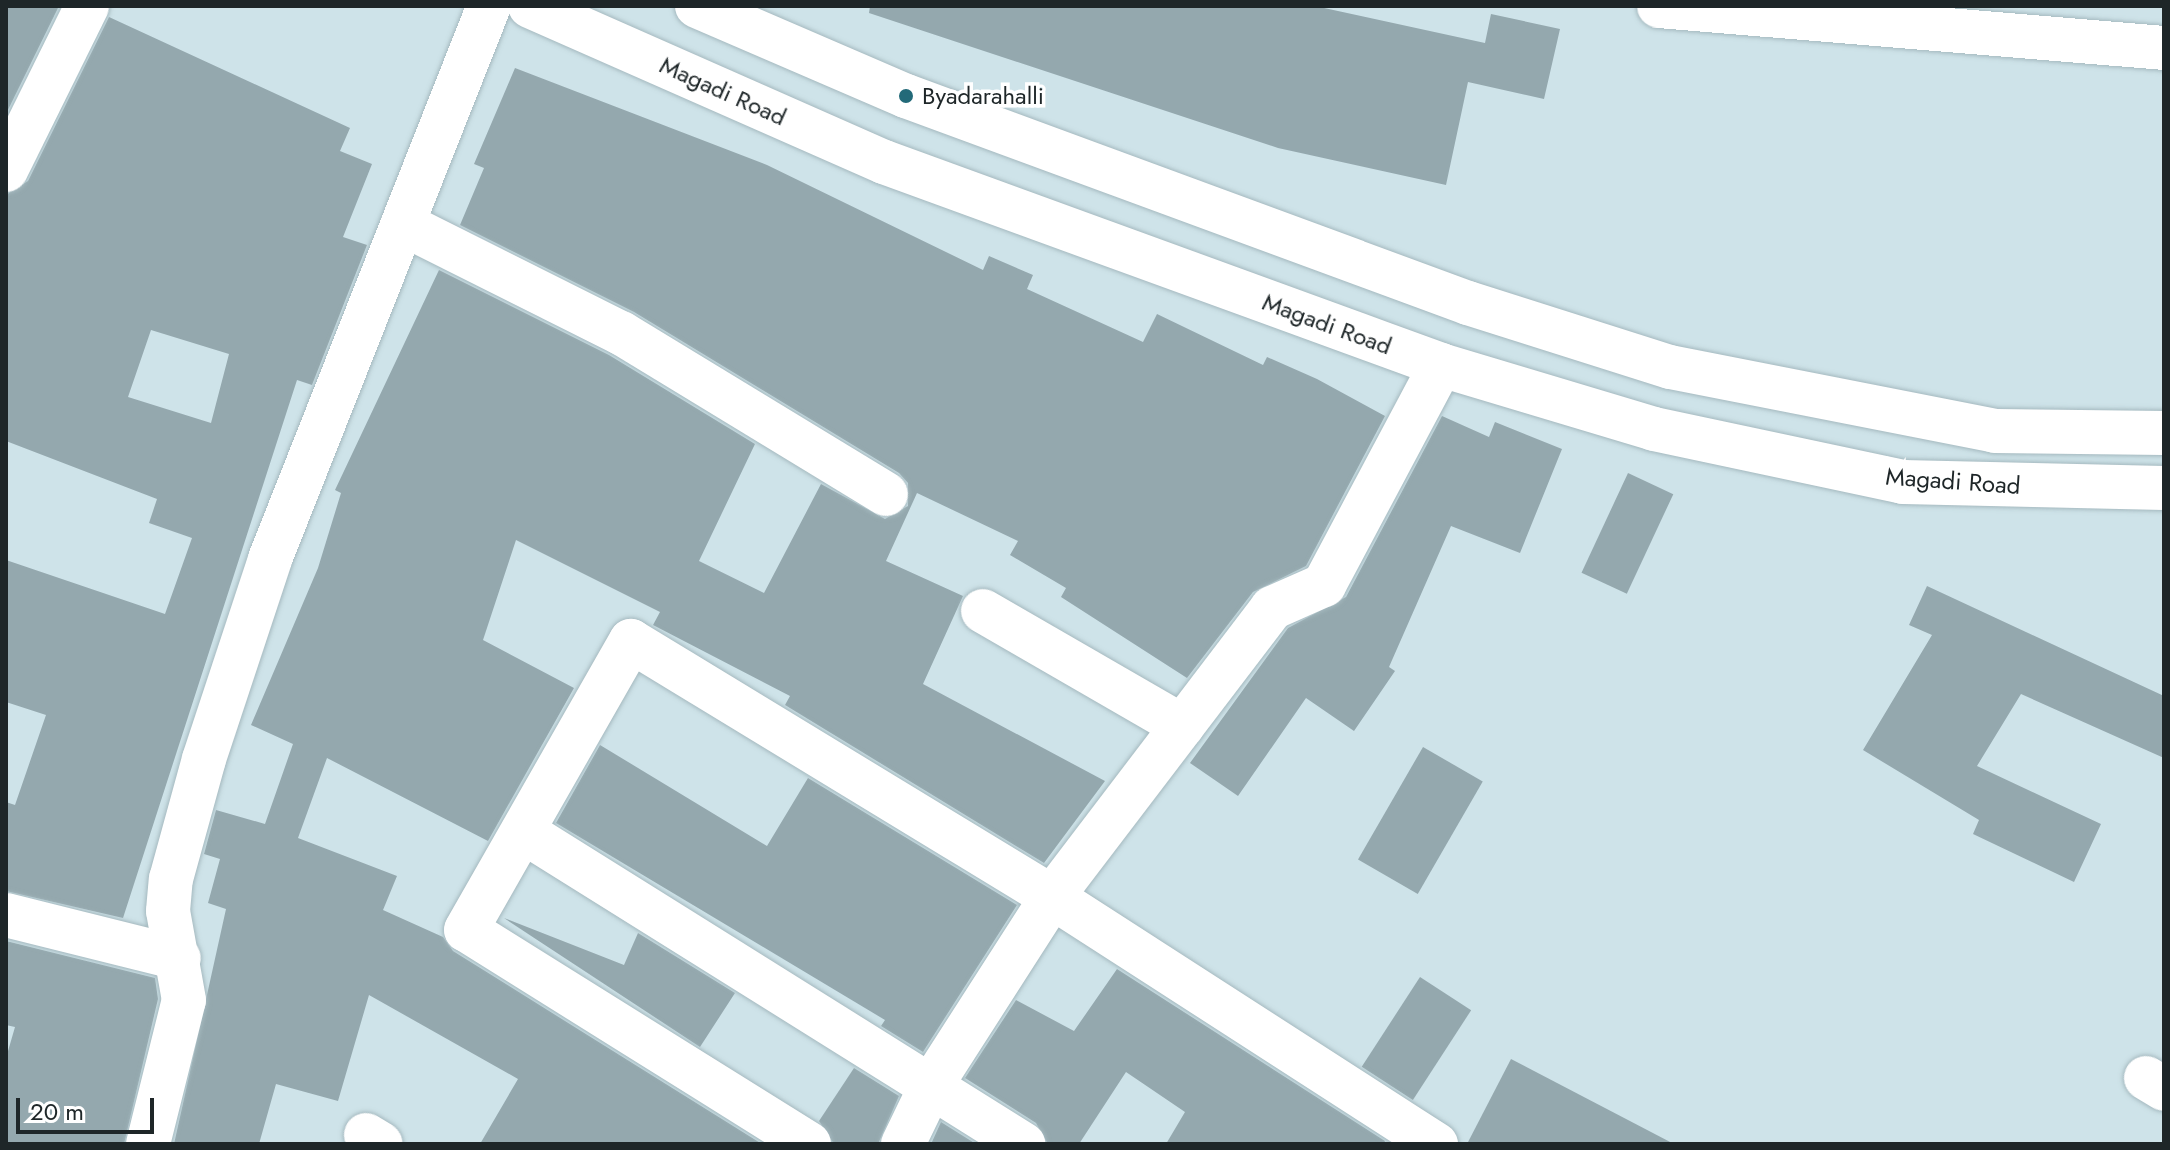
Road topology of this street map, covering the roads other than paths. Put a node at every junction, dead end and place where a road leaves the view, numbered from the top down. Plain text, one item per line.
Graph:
1 (87, 6) edge
2 (489, 6) edge
3 (530, 6) edge
4 (697, 6) edge
5 (1659, 6) edge
6 (1732, 9) edge
7 (593, 18) edge
8 (2164, 48) edge
9 (6, 170) edge
10 (403, 224) junction
11 (1441, 365) junction
12 (2164, 433) edge
13 (2164, 488) edge
14 (886, 494) dead end
15 (983, 611) dead end
16 (1182, 726) junction
17 (524, 832) junction
18 (1052, 897) junction
19 (6, 915) edge
20 (179, 958) junction
21 (932, 1084) junction
22 (148, 1144) edge
23 (809, 1144) edge
24 (903, 1144) edge
25 (1023, 1144) edge
26 (1436, 1144) edge

1 - 9 street
2 - 10 street
3 - 7 street, Magadi Road
4 - 12 street
5 - 6 street
6 - 8 street
7 - 11 street, Magadi Road
10 - 14 street
10 - 20 street
11 - 13 street, Magadi Road
11 - 16 street
15 - 16 street
16 - 18 street
17 - 18 street
17 - 21 street
17 - 23 street
18 - 21 street
18 - 26 street
19 - 20 street
20 - 22 street
21 - 24 street
21 - 25 street

